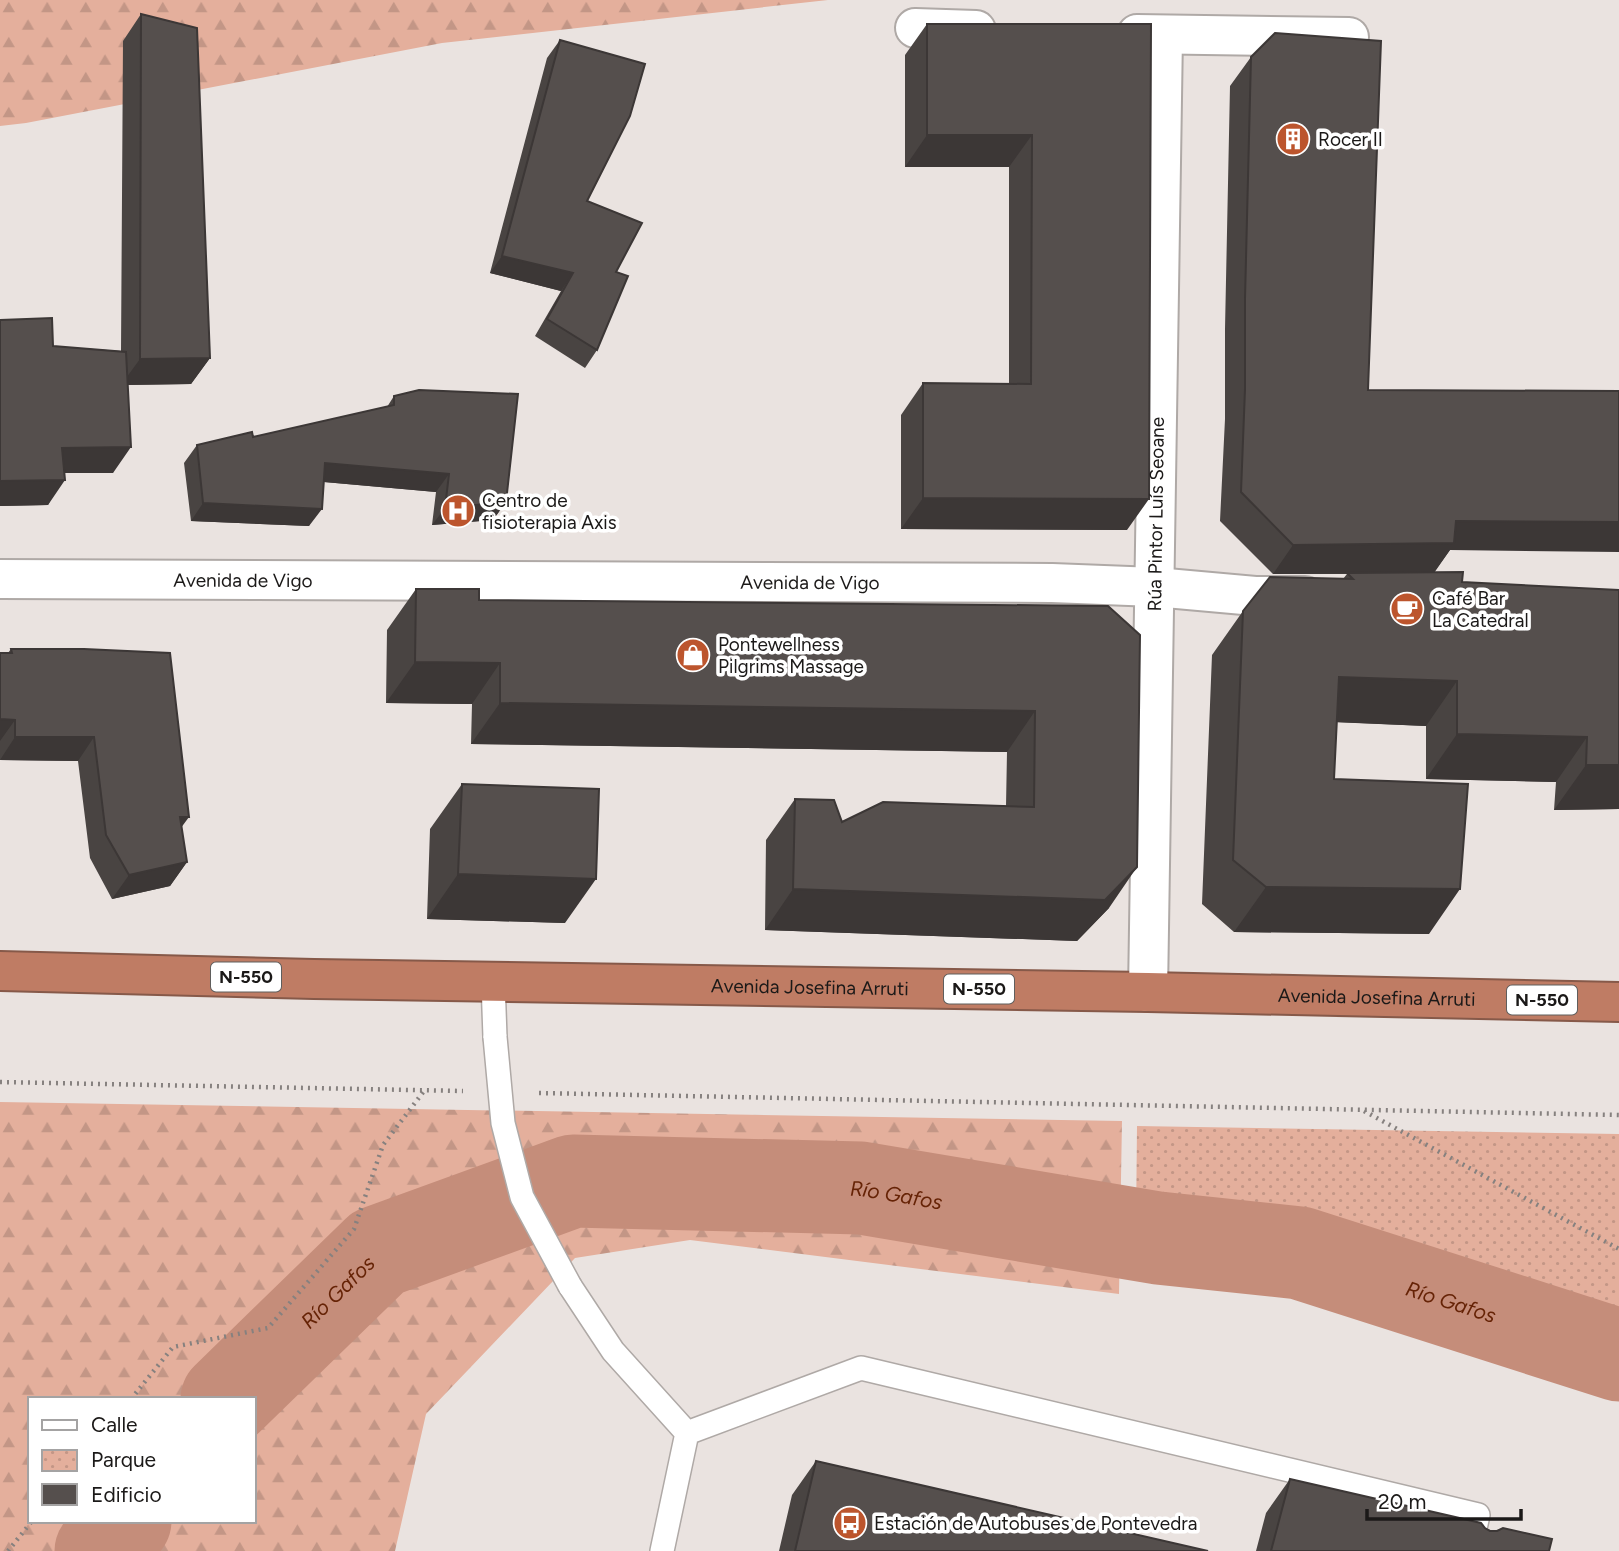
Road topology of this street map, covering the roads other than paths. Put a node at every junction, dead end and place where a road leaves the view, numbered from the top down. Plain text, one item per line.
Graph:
1 (915, 28) dead end
2 (1012, 31) edge
3 (1108, 34) edge
4 (1163, 35) junction
5 (1349, 37) edge
6 (0, 579) edge
7 (1155, 587) junction
8 (1337, 596) edge
9 (0, 971) edge
10 (493, 982) junction
11 (1148, 992) junction
12 (1619, 1002) edge
13 (687, 1433) junction
14 (662, 1551) edge
15 (1470, 1551) edge

1 - 2 street
3 - 4 street
4 - 5 street
4 - 7 street, Rúa Pintor Luís Seoane
6 - 7 street, Avenida de Vigo
7 - 8 street, Avenida de Vigo
7 - 11 street, Rúa Pintor Luís Seoane
9 - 10 highway, Avenida Josefina Arruti / N-550
10 - 11 highway, Avenida Josefina Arruti / N-550
10 - 13 lane, bridge
11 - 12 highway, Avenida Josefina Arruti / N-550
13 - 14 lane
13 - 15 lane

